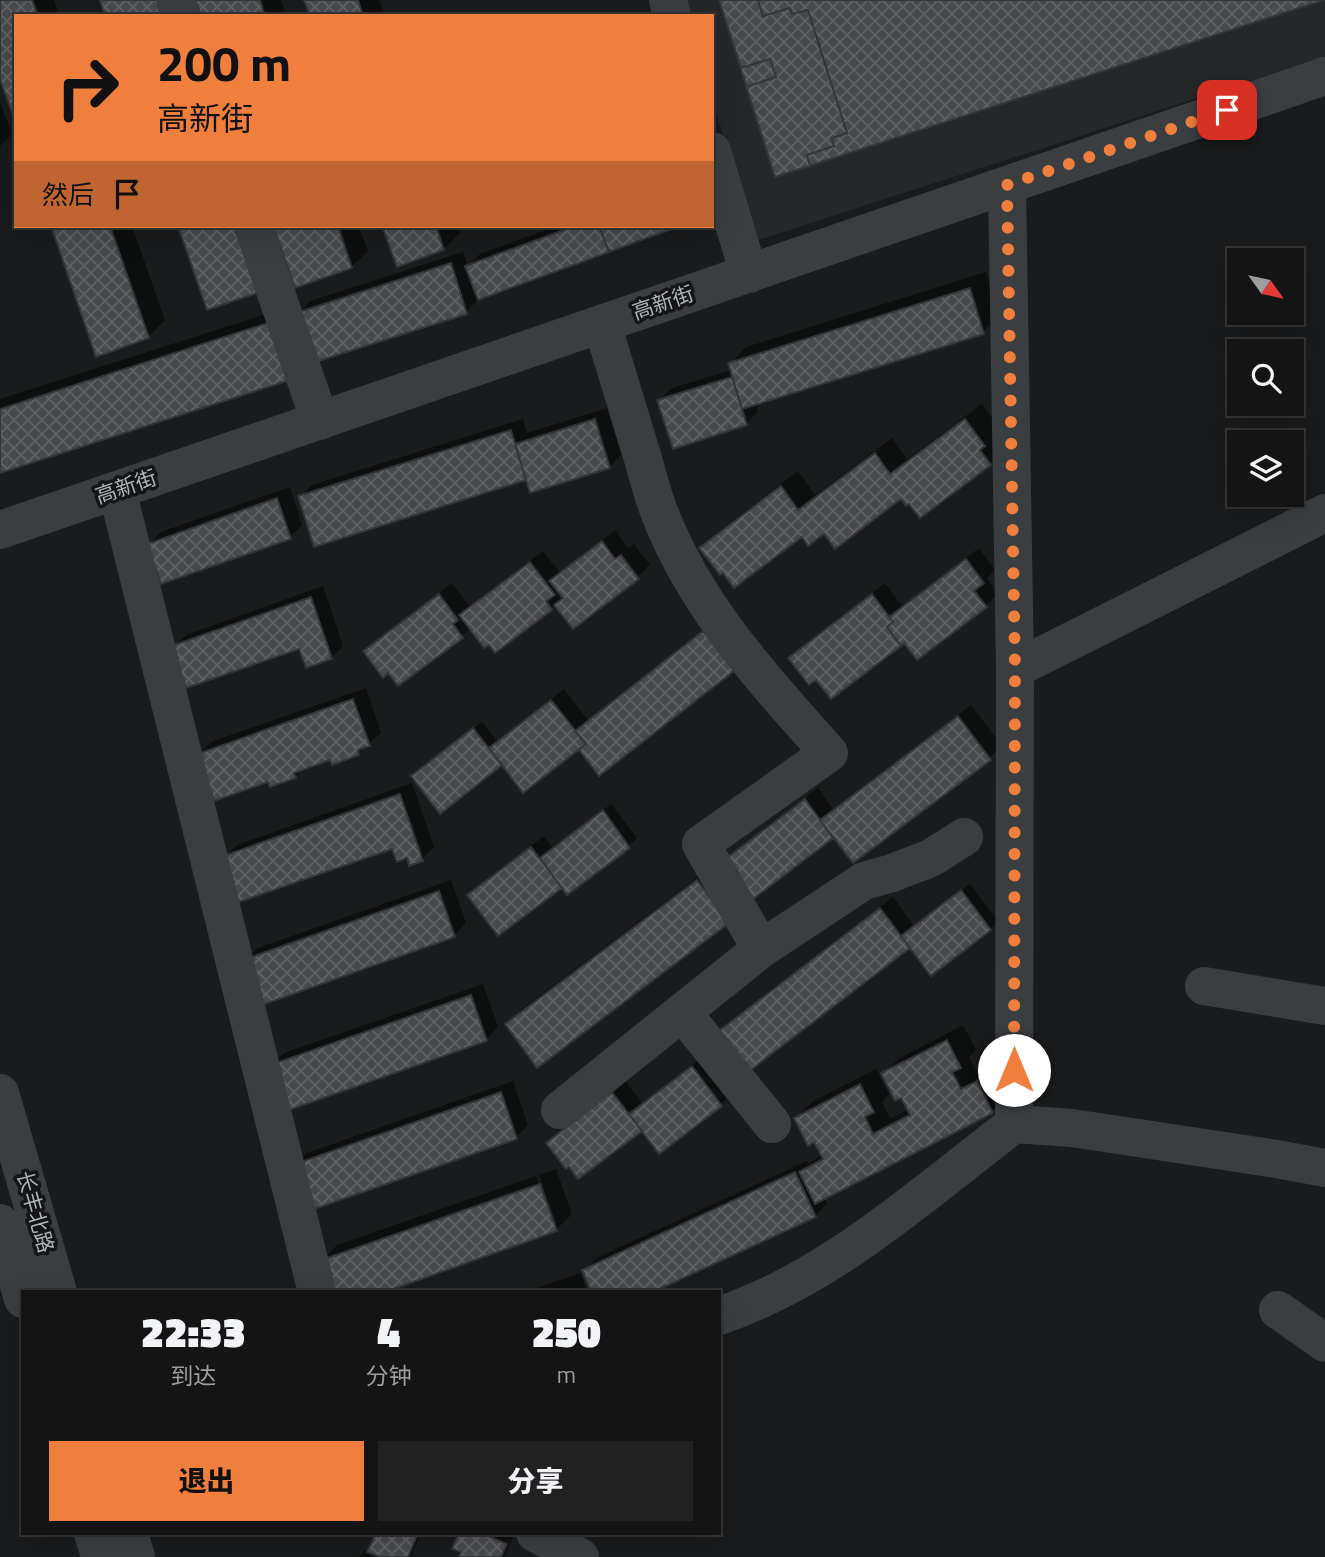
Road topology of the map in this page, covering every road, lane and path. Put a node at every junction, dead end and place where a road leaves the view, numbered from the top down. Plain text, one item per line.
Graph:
1 (1325, 76) edge
2 (714, 158) edge
3 (1007, 185) junction
4 (254, 228) edge
5 (749, 274) junction
6 (602, 324) junction
7 (320, 421) junction
8 (117, 490) junction
9 (1325, 513) edge
10 (0, 530) edge
11 (1015, 668) junction
12 (964, 837) dead end
13 (761, 949) junction
14 (1204, 986) dead end
15 (1325, 1006) edge
16 (682, 1012) junction
17 (0, 1093) edge
18 (560, 1110) dead end
19 (772, 1124) dead end
20 (1014, 1124) junction
21 (1325, 1168) edge
22 (0, 1223) edge
23 (57, 1290) edge
24 (317, 1290) edge
25 (21, 1292) edge
26 (1279, 1310) dead end
27 (721, 1315) edge
28 (1325, 1343) edge
29 (94, 1535) edge
30 (130, 1535) edge
31 (540, 1535) edge
32 (100, 1557) edge
33 (136, 1557) edge
34 (580, 1557) edge

1 - 3 street, 高新街
2 - 5 street
3 - 5 street, 高新街
3 - 11 street
4 - 7 street
5 - 6 street, 高新街
6 - 7 street, 高新街
6 - 13 street
7 - 8 street, 高新街
8 - 10 street, 高新街
8 - 24 street
9 - 11 street
11 - 20 street
12 - 13 street
13 - 16 street
14 - 15 street
16 - 18 street
16 - 19 street
17 - 23 street, 长丰北路
20 - 21 street
20 - 27 street
22 - 25 street, 长丰北路
26 - 28 street
29 - 32 street
30 - 33 street
31 - 34 street

